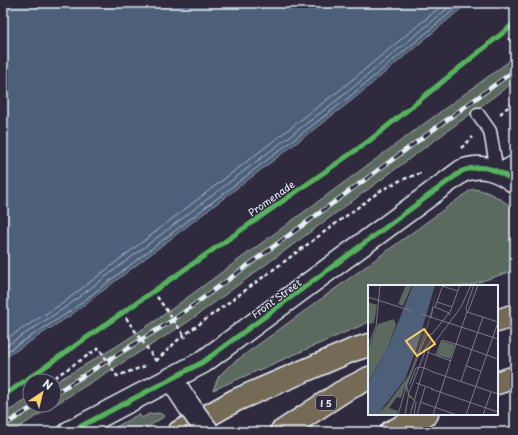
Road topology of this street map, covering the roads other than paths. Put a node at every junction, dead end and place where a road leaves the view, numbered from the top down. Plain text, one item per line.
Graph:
1 (478, 114) dead end
2 (498, 166) edge
3 (515, 182) edge
4 (515, 307) edge
5 (498, 311) edge
6 (515, 315) edge
7 (498, 321) edge
8 (368, 345) edge
9 (515, 377) edge
10 (368, 379) edge
11 (172, 380) junction
12 (498, 383) edge
13 (425, 415) edge
14 (282, 431) edge
15 (70, 432) edge
16 (179, 432) edge
17 (208, 432) edge
18 (391, 432) edge

1 - 2 lane
2 - 3 street
2 - 11 street, Front Street
4 - 5 highway
6 - 7 highway
8 - 16 highway
9 - 12 highway
10 - 14 highway, I 5
11 - 15 street, Front Street
11 - 17 street, bridge
13 - 18 highway

